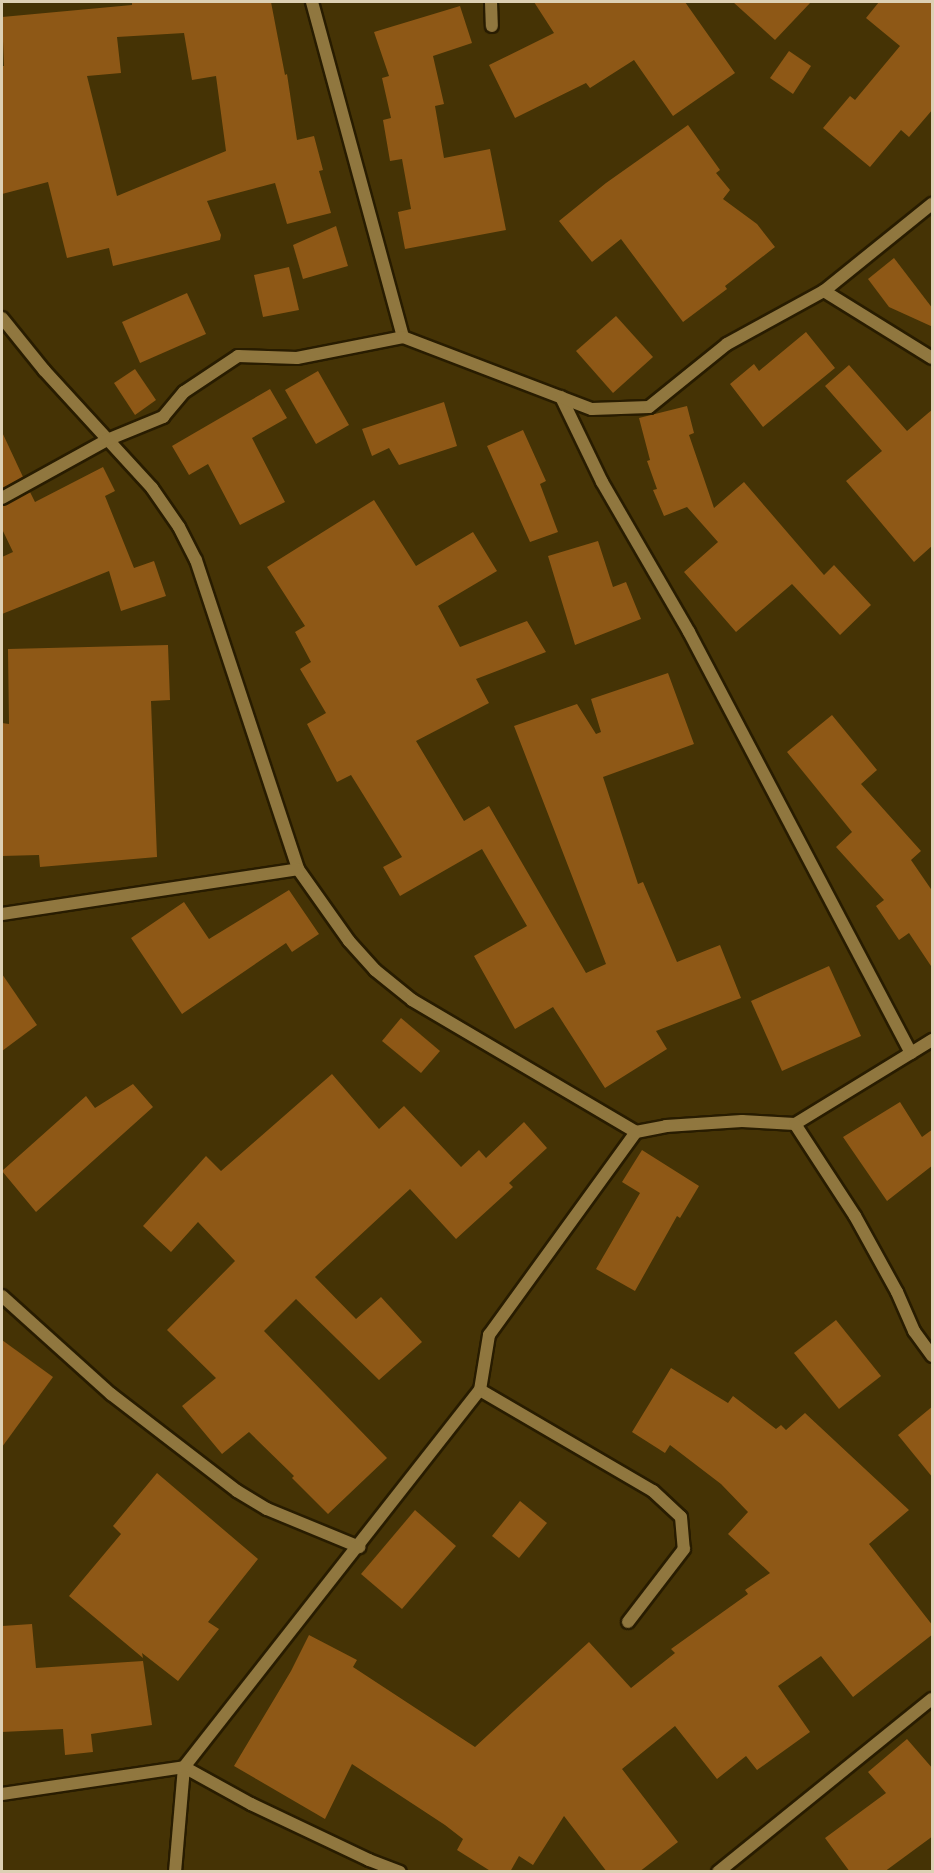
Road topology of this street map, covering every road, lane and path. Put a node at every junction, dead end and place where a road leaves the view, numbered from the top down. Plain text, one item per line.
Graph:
1 (312, 2) edge
2 (491, 2) edge
3 (492, 26) dead end
4 (933, 204) edge
5 (824, 291) junction
6 (2, 318) edge
7 (403, 337) junction
8 (933, 358) edge
9 (561, 397) junction
10 (107, 440) junction
11 (2, 498) edge
12 (298, 869) junction
13 (2, 914) edge
14 (933, 1040) edge
15 (911, 1053) junction
16 (795, 1124) junction
17 (636, 1132) junction
18 (2, 1296) edge
19 (933, 1356) edge
20 (480, 1390) junction
21 (359, 1547) junction
22 (628, 1622) dead end
23 (933, 1699) edge
24 (184, 1767) junction
25 (2, 1794) edge
26 (175, 1872) edge
27 (400, 1872) edge
28 (718, 1872) edge

1 - 7 street
2 - 3 street
4 - 5 street
5 - 8 street
5 - 9 street
6 - 10 street
7 - 9 street
7 - 10 street
9 - 15 street
10 - 11 street
10 - 12 street
12 - 13 street
12 - 17 street
14 - 15 street
15 - 16 street
16 - 17 street
16 - 19 street
17 - 20 street
18 - 21 street
20 - 21 street
20 - 22 street
21 - 24 street
23 - 28 street
24 - 25 street
24 - 26 street
24 - 27 street

